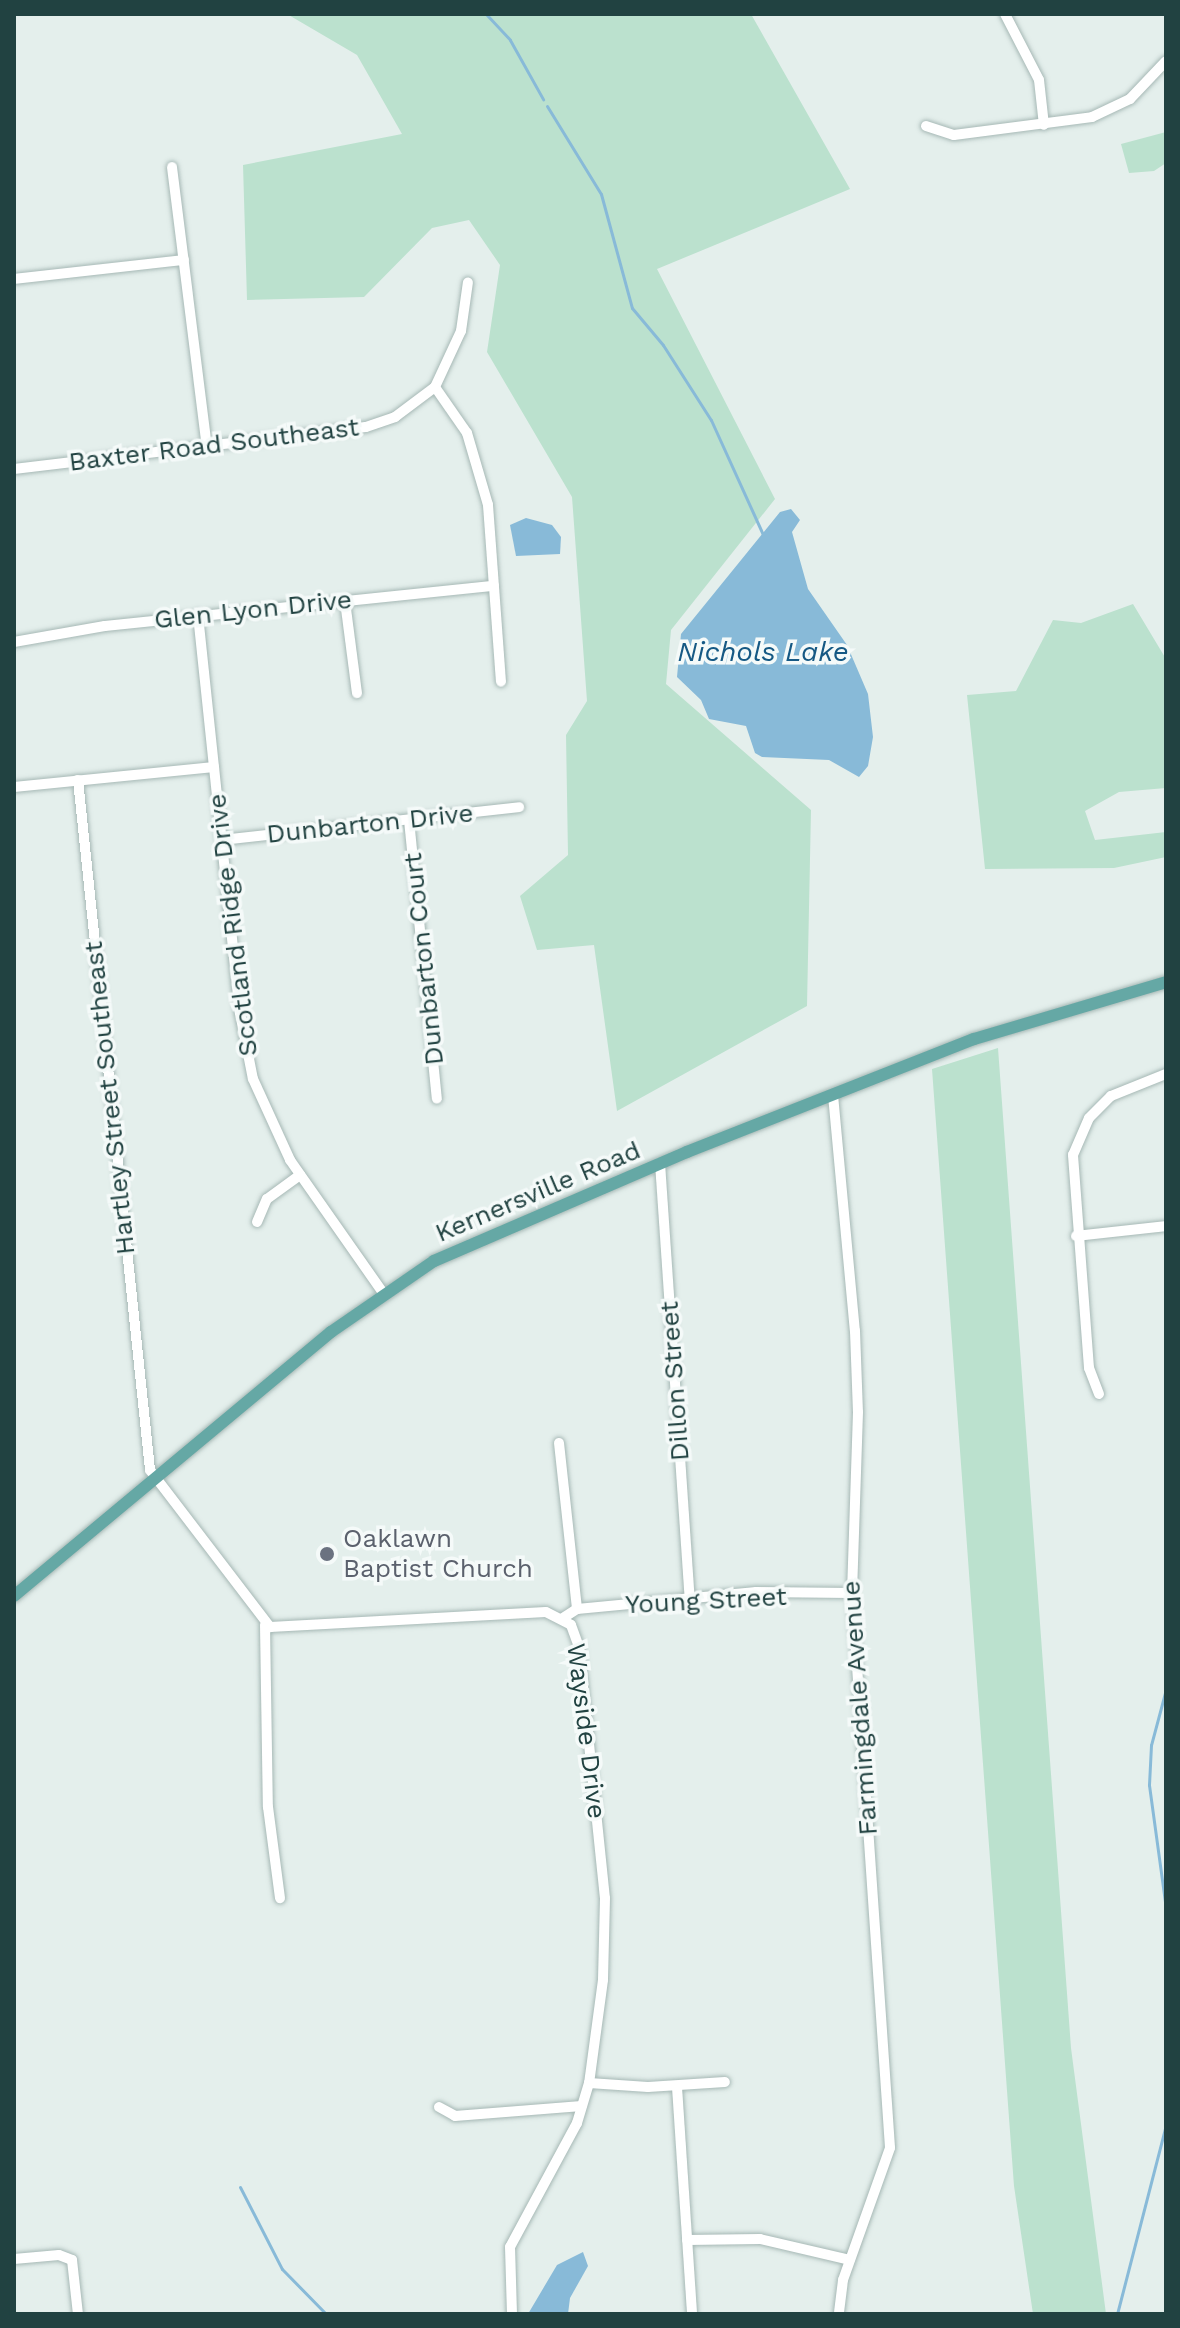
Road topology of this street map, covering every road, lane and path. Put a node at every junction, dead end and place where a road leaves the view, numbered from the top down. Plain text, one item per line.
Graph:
1 (1005, 14) edge
2 (1166, 61) edge
3 (1044, 125) junction
4 (926, 126) dead end
5 (172, 167) dead end
6 (184, 260) junction
7 (14, 279) edge
8 (468, 282) dead end
9 (435, 387) junction
10 (207, 448) junction
11 (14, 469) edge
12 (494, 586) junction
13 (345, 601) junction
14 (198, 615) junction
15 (14, 642) edge
16 (501, 682) dead end
17 (357, 693) dead end
18 (214, 767) junction
19 (78, 780) junction
20 (14, 787) edge
21 (519, 807) dead end
22 (409, 820) junction
23 (222, 840) junction
24 (1166, 982) edge
25 (1166, 1074) edge
26 (833, 1095) junction
27 (437, 1099) dead end
28 (660, 1163) junction
29 (300, 1175) junction
30 (257, 1222) dead end
31 (1166, 1226) edge
32 (1076, 1236) junction
33 (383, 1293) junction
34 (1099, 1394) dead end
35 (559, 1443) dead end
36 (155, 1477) junction
37 (852, 1593) junction
38 (14, 1596) edge
39 (690, 1598) junction
40 (577, 1609) junction
41 (563, 1618) junction
42 (265, 1625) junction
43 (280, 1898) dead end
44 (725, 2082) dead end
45 (589, 2083) junction
46 (677, 2087) junction
47 (582, 2106) junction
48 (439, 2107) dead end
49 (687, 2240) junction
50 (14, 2259) edge
51 (850, 2260) junction
52 (78, 2314) edge
53 (512, 2314) edge
54 (692, 2314) edge
55 (839, 2314) edge

1 - 3 street
2 - 3 street
3 - 4 street
5 - 6 street
6 - 7 street
6 - 10 street
8 - 9 street, Baxter Road Southeast
9 - 10 street, Baxter Road Southeast
9 - 12 street
10 - 11 street, Baxter Road Southeast
12 - 13 street, Glen Lyon Drive
12 - 16 street
13 - 14 street, Glen Lyon Drive
13 - 17 street
14 - 15 street, Glen Lyon Drive
14 - 18 street, Scotland Ridge Drive
18 - 19 street
18 - 23 street, Scotland Ridge Drive
19 - 20 street
19 - 36 street, Hartley Street Southeast
21 - 22 street, Dunbarton Drive
22 - 23 street, Dunbarton Drive
22 - 27 street, Dunbarton Court
23 - 29 street, Scotland Ridge Drive
24 - 26 main road, Kernersville Road
25 - 32 street
26 - 28 main road, Kernersville Road
26 - 37 street, Farmingdale Avenue
28 - 33 main road, Kernersville Road
28 - 39 street, Dillon Street
29 - 30 street
29 - 33 street, Scotland Ridge Drive
31 - 32 street
32 - 34 street
33 - 36 main road, Kernersville Road
35 - 40 street
36 - 38 main road, Kernersville Road
36 - 42 street
37 - 39 street, Young Street
37 - 51 street, Farmingdale Avenue
39 - 40 street, Young Street
40 - 41 street, Young Street
41 - 42 street, Wayside Drive
41 - 45 street, Wayside Drive
42 - 43 street
44 - 46 street
45 - 46 street
45 - 47 street, Wayside Drive
46 - 49 street
47 - 48 street
47 - 53 street, Wayside Drive
49 - 51 street
49 - 54 street
50 - 52 street
51 - 55 street, Farmingdale Avenue

